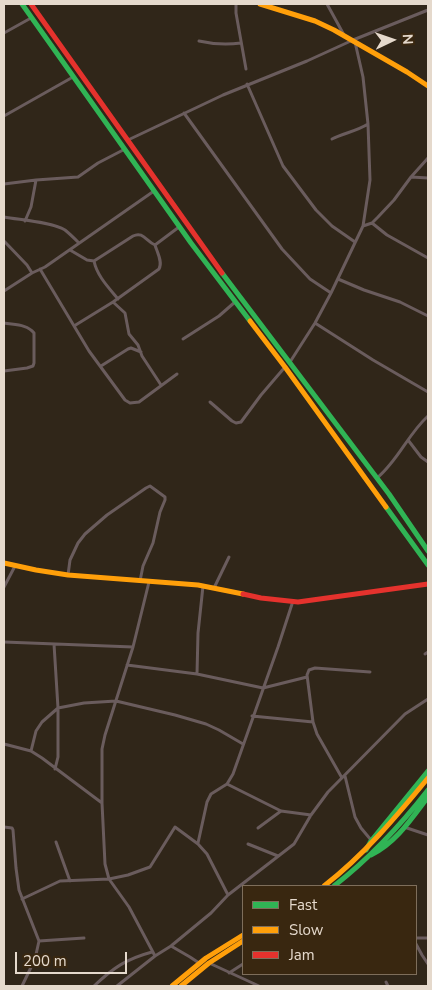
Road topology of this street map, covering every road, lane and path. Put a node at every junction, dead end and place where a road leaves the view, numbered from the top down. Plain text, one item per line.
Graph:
1 (22, 4) edge
2 (31, 4) edge
3 (236, 4) edge
4 (260, 4) edge
5 (327, 4) edge
6 (428, 10) edge
7 (32, 18) junction
8 (4, 33) edge
9 (344, 35) junction
10 (354, 41) junction
11 (199, 42) dead end
12 (241, 43) junction
13 (246, 69) dead end
14 (74, 77) junction
15 (247, 84) junction
16 (428, 86) edge
17 (184, 113) junction
18 (4, 116) edge
19 (368, 124) junction
20 (332, 139) dead end
21 (127, 140) junction
22 (125, 149) junction
23 (428, 158) edge
24 (411, 177) junction
25 (428, 178) edge
26 (36, 180) junction
27 (4, 184) edge
28 (154, 191) junction
29 (4, 217) edge
30 (25, 220) junction
31 (372, 223) junction
32 (179, 226) junction
33 (364, 226) junction
34 (4, 241) edge
35 (356, 242) junction
36 (79, 243) junction
37 (155, 245) junction
38 (70, 250) junction
39 (428, 258) edge
40 (94, 261) junction
41 (40, 269) junction
42 (32, 273) junction
43 (338, 279) junction
44 (4, 291) edge
45 (331, 293) junction
46 (118, 299) junction
47 (238, 300) junction
48 (113, 302) junction
49 (428, 316) edge
50 (4, 323) edge
51 (314, 323) junction
52 (74, 326) junction
53 (183, 340) dead end
54 (141, 352) junction
55 (289, 363) junction
56 (101, 366) junction
57 (285, 367) junction
58 (4, 371) edge
59 (177, 374) dead end
60 (161, 385) junction
61 (428, 392) edge
62 (210, 402) dead end
63 (428, 416) edge
64 (408, 440) junction
65 (428, 462) edge
66 (377, 478) junction
67 (428, 551) edge
68 (229, 557) dead end
69 (4, 563) edge
70 (428, 565) edge
71 (16, 566) junction
72 (68, 575) junction
73 (140, 581) junction
74 (149, 582) junction
75 (428, 584) edge
76 (203, 586) junction
77 (4, 587) edge
78 (214, 588) junction
79 (293, 602) junction
80 (4, 642) edge
81 (54, 644) junction
82 (133, 647) junction
83 (127, 665) junction
84 (370, 672) dead end
85 (197, 674) junction
86 (307, 677) junction
87 (263, 688) junction
88 (428, 698) edge
89 (116, 701) junction
90 (58, 708) junction
91 (252, 716) junction
92 (313, 722) junction
93 (4, 744) edge
94 (243, 744) junction
95 (30, 751) junction
96 (55, 768) junction
97 (428, 771) edge
98 (344, 777) junction
99 (428, 778) edge
100 (227, 784) junction
101 (428, 790) edge
102 (428, 797) edge
103 (102, 803) junction
104 (281, 811) junction
105 (311, 815) junction
106 (4, 827) edge
107 (404, 827) junction
108 (258, 828) dead end
109 (428, 835) edge
110 (371, 840) junction
111 (56, 842) dead end
112 (198, 844) junction
113 (248, 844) dead end
114 (366, 850) junction
115 (371, 855) junction
116 (278, 856) junction
117 (109, 880) junction
118 (70, 881) junction
119 (325, 885) edge
120 (335, 885) edge
121 (228, 895) junction
122 (22, 899) junction
123 (242, 936) edge
124 (84, 938) dead end
125 (39, 941) junction
126 (242, 943) edge
127 (171, 946) junction
128 (417, 946) edge
129 (152, 952) junction
130 (155, 956) junction
131 (199, 963) junction
132 (209, 963) junction
133 (428, 964) edge
134 (242, 965) edge
135 (229, 973) junction
136 (386, 982) dead end
137 (22, 986) edge
138 (94, 986) edge
139 (117, 986) edge
140 (172, 986) edge
141 (181, 986) edge
142 (259, 986) edge
143 (388, 986) edge

1 - 7 main road
2 - 21 main road
3 - 12 street
4 - 9 main road
5 - 9 street
6 - 10 street
7 - 8 street
7 - 14 main road
9 - 10 main road
10 - 15 street
10 - 16 main road
10 - 19 street
11 - 12 street
12 - 13 street
14 - 18 street
14 - 22 main road
15 - 17 street
15 - 35 street
17 - 21 street
17 - 45 street
19 - 20 street
19 - 33 street
21 - 47 main road
22 - 26 street
22 - 28 main road
23 - 24 street
24 - 25 street
24 - 31 street
26 - 27 street
26 - 30 street
28 - 32 main road
28 - 36 street
29 - 30 street
30 - 36 street
31 - 33 street
31 - 39 street
32 - 37 street
32 - 47 main road
33 - 35 street
34 - 42 street
35 - 43 street
36 - 38 street
37 - 40 street
37 - 46 street
38 - 40 street
38 - 41 street
40 - 46 street
41 - 42 street
41 - 52 street
42 - 44 street
43 - 45 street
43 - 49 street
45 - 51 street
46 - 48 street
47 - 53 street
47 - 55 main road
47 - 57 main road
48 - 52 street
48 - 54 street
50 - 58 street
51 - 55 street
51 - 61 street
52 - 56 street
54 - 56 street
54 - 60 street
55 - 66 main road
56 - 60 street
57 - 62 street
57 - 70 main road
59 - 60 street
63 - 64 street
64 - 65 street
64 - 66 street
66 - 67 main road
68 - 78 street
69 - 71 main road
71 - 72 main road
71 - 77 street
72 - 73 main road
72 - 73 street
73 - 74 main road
74 - 76 main road
74 - 82 street
75 - 79 main road
76 - 78 main road
76 - 85 street
78 - 79 main road
79 - 87 street
80 - 81 street
81 - 82 street
81 - 90 street
82 - 83 street
83 - 85 street
83 - 89 street
84 - 86 street
85 - 87 street
86 - 87 street
86 - 92 street
87 - 91 street
88 - 98 street
89 - 90 street
89 - 94 street
89 - 103 street
90 - 95 street
90 - 96 street
91 - 92 street
91 - 94 street
92 - 98 street
93 - 95 street
94 - 100 street
95 - 96 street
96 - 103 street
97 - 110 main road
98 - 105 street
98 - 110 street
99 - 114 main road
100 - 104 street
100 - 112 street
101 - 115 main road
102 - 107 main road
103 - 117 street
104 - 105 street
104 - 108 street
105 - 116 street
106 - 122 street
107 - 109 street
107 - 115 main road
110 - 114 main road
111 - 118 street
112 - 117 street
112 - 121 street
113 - 116 street
114 - 119 main road
115 - 120 main road
116 - 121 street
117 - 118 street
117 - 129 street
118 - 122 street
121 - 127 street
122 - 125 street
123 - 131 main road
124 - 125 street
125 - 137 street
126 - 132 main road
127 - 130 street
127 - 131 street
128 - 133 street
129 - 130 street
129 - 138 street
130 - 139 street
131 - 140 main road
132 - 135 street
132 - 141 main road
134 - 135 street
135 - 142 street
136 - 143 street

